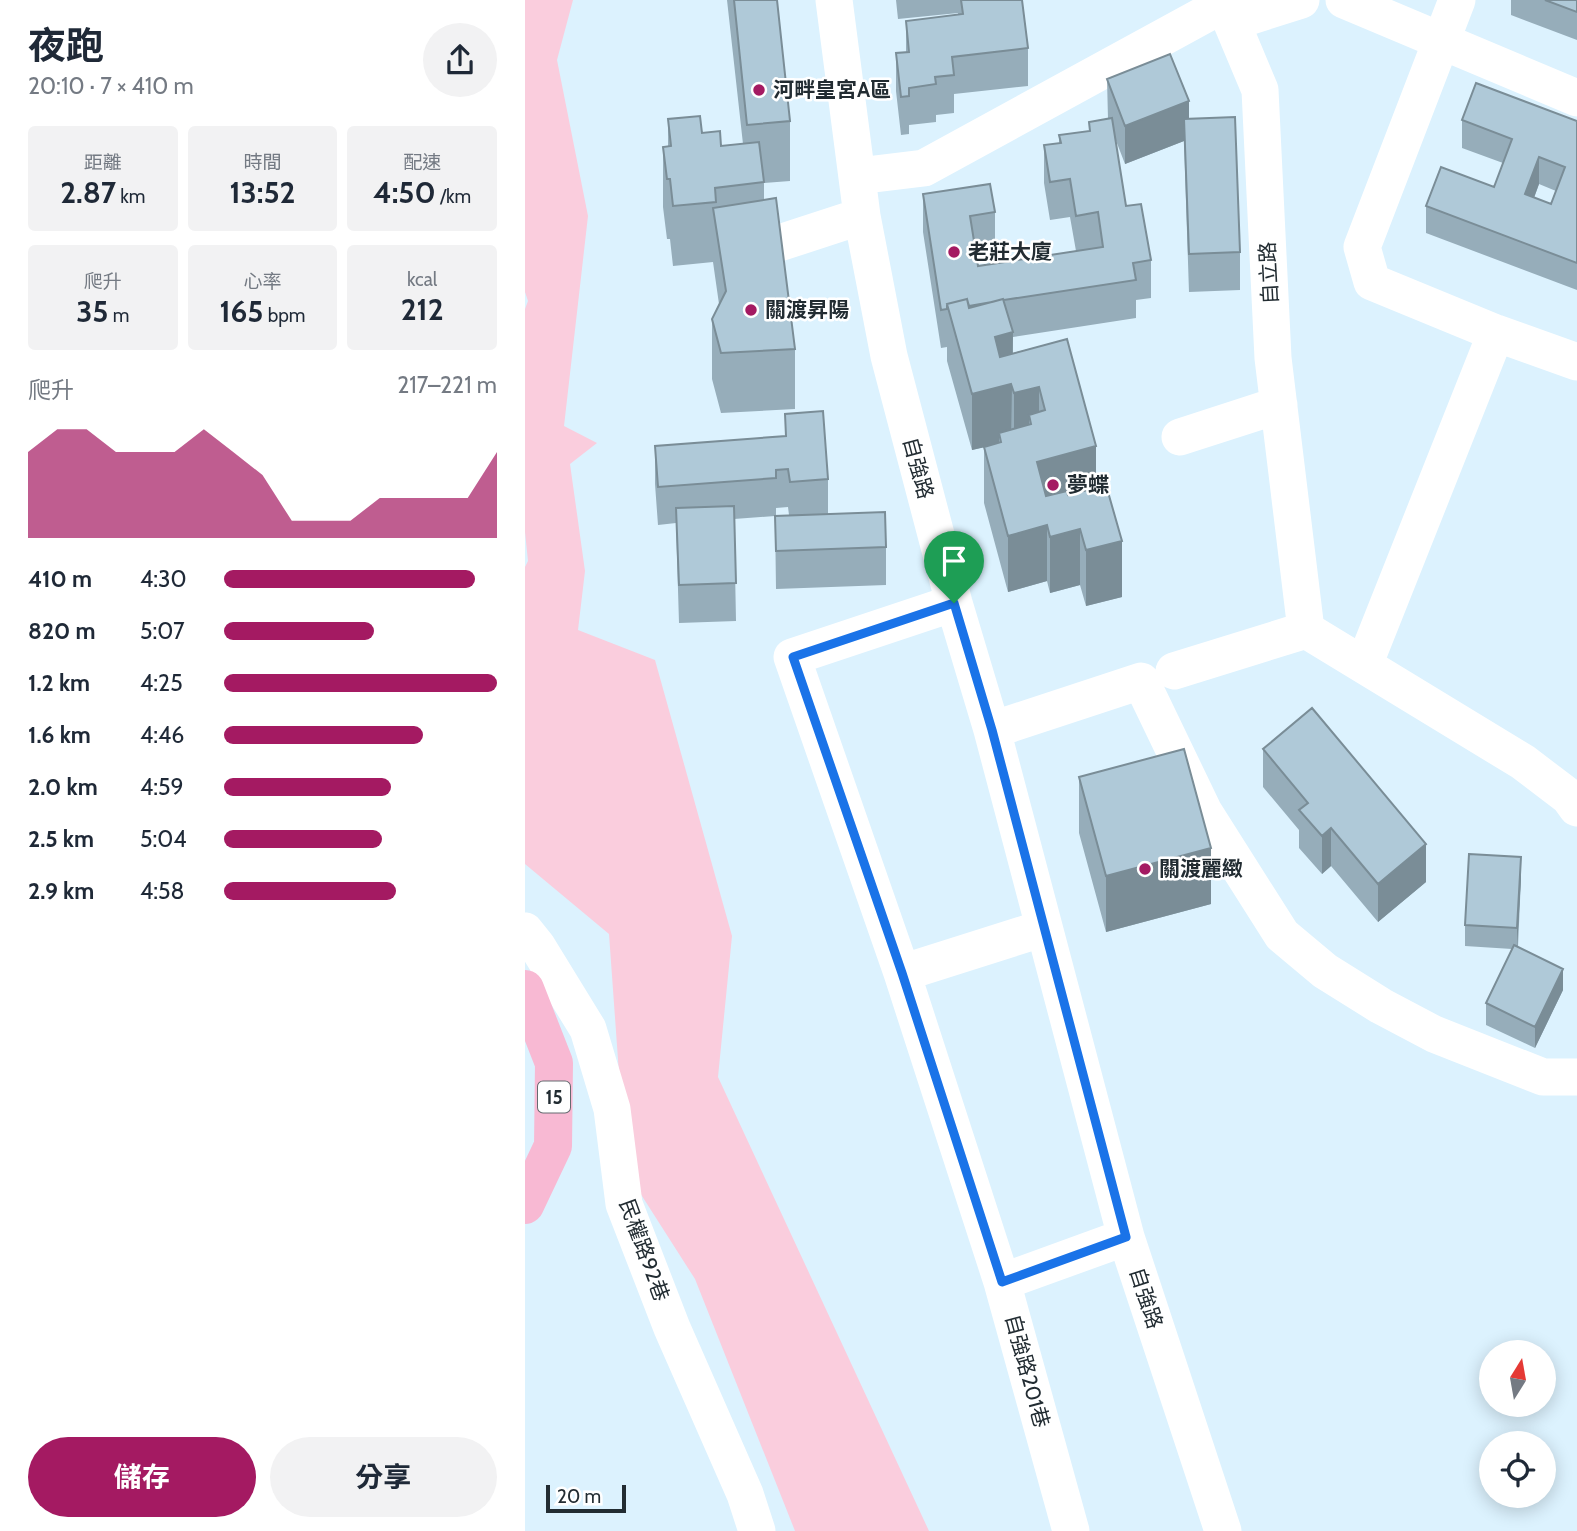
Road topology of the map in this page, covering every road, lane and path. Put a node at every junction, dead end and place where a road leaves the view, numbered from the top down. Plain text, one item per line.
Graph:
1 (834, 0) edge
2 (1301, 0) edge
3 (1344, 0) edge
4 (1457, 0) edge
5 (1227, 9) edge
6 (1442, 40) junction
7 (1577, 98) edge
8 (858, 176) junction
9 (862, 216) junction
10 (770, 246) edge
11 (1496, 333) junction
12 (1577, 362) edge
13 (1279, 405) junction
14 (1180, 437) dead end
15 (954, 603) junction
16 (1306, 630) junction
17 (1364, 665) junction
18 (1158, 676) junction
19 (992, 730) junction
20 (1577, 808) edge
21 (1044, 928) junction
22 (525, 931) edge
23 (902, 973) junction
24 (525, 989) edge
25 (1577, 1077) edge
26 (525, 1205) edge
27 (1126, 1237) junction
28 (1002, 1282) junction
29 (757, 1531) edge
30 (1071, 1531) edge
31 (1223, 1531) edge

1 - 8 street, 自強路
2 - 5 street
3 - 6 street
4 - 6 street
5 - 8 street
5 - 13 street, 自立路
6 - 7 street
6 - 11 street
8 - 9 street, 自強路
9 - 10 street
9 - 15 street, 自強路
11 - 12 street
11 - 17 street
13 - 14 street
13 - 16 street, 自立路
15 - 19 street, 自強路
15 - 23 street, 自強路201巷
16 - 17 street
16 - 18 street
17 - 20 street
18 - 19 street
18 - 25 street
19 - 21 street, 自強路
21 - 23 street
21 - 27 street, 自強路
22 - 29 street, 民權路92巷
23 - 28 street, 自強路201巷
24 - 26 main road, 15
27 - 28 street
27 - 31 street, 自強路
28 - 30 street, 自強路201巷

